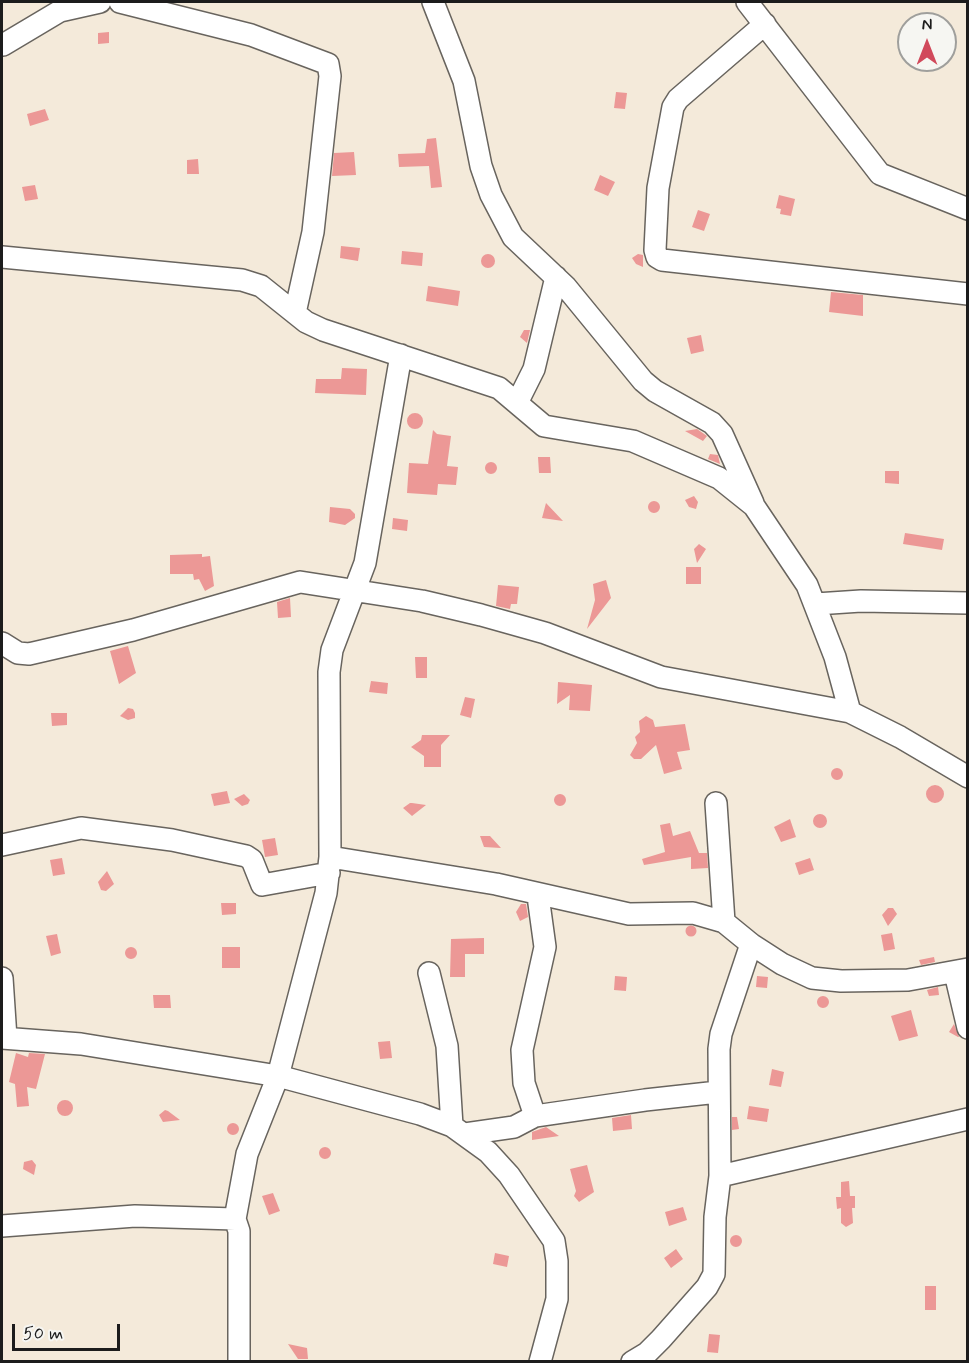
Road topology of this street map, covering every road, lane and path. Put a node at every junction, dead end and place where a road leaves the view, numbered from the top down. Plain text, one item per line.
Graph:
1 (100, 2) edge
2 (120, 2) edge
3 (433, 2) edge
4 (747, 2) edge
5 (765, 24) junction
6 (3, 45) edge
7 (968, 209) edge
8 (2, 257) edge
9 (556, 277) junction
10 (968, 294) edge
11 (295, 313) junction
12 (401, 355) junction
13 (517, 403) junction
14 (754, 506) junction
15 (355, 591) junction
16 (968, 603) edge
17 (816, 604) junction
18 (2, 643) edge
19 (850, 712) junction
20 (968, 777) edge
21 (716, 804) dead end
22 (2, 845) edge
23 (329, 865) junction
24 (538, 896) junction
25 (724, 922) junction
26 (751, 944) junction
27 (961, 971) edge
28 (429, 973) dead end
29 (2, 978) edge
30 (968, 1028) edge
31 (4, 1038) edge
32 (278, 1076) junction
33 (718, 1092) junction
34 (535, 1116) junction
35 (968, 1119) edge
36 (459, 1130) junction
37 (720, 1176) junction
38 (235, 1219) junction
39 (2, 1226) edge
40 (239, 1362) edge
41 (540, 1362) edge
42 (632, 1362) edge

1 - 6 street
2 - 11 street
3 - 9 street
4 - 5 street
5 - 7 street
5 - 10 street
8 - 11 street
9 - 13 street
9 - 14 street
11 - 12 street
12 - 13 street
12 - 15 street
13 - 14 street
14 - 17 street
15 - 18 street
15 - 19 street
15 - 23 street
16 - 17 street
17 - 19 street
19 - 20 street
21 - 25 street
22 - 23 street
23 - 24 street
23 - 32 street
24 - 25 street
24 - 34 street
25 - 26 street
26 - 27 street
26 - 33 street
27 - 30 street
28 - 36 street
29 - 31 street
31 - 32 street
32 - 36 street
32 - 38 street
33 - 34 street
33 - 37 street
34 - 36 street
35 - 37 street
36 - 41 street
37 - 42 street
38 - 39 street
38 - 40 street

